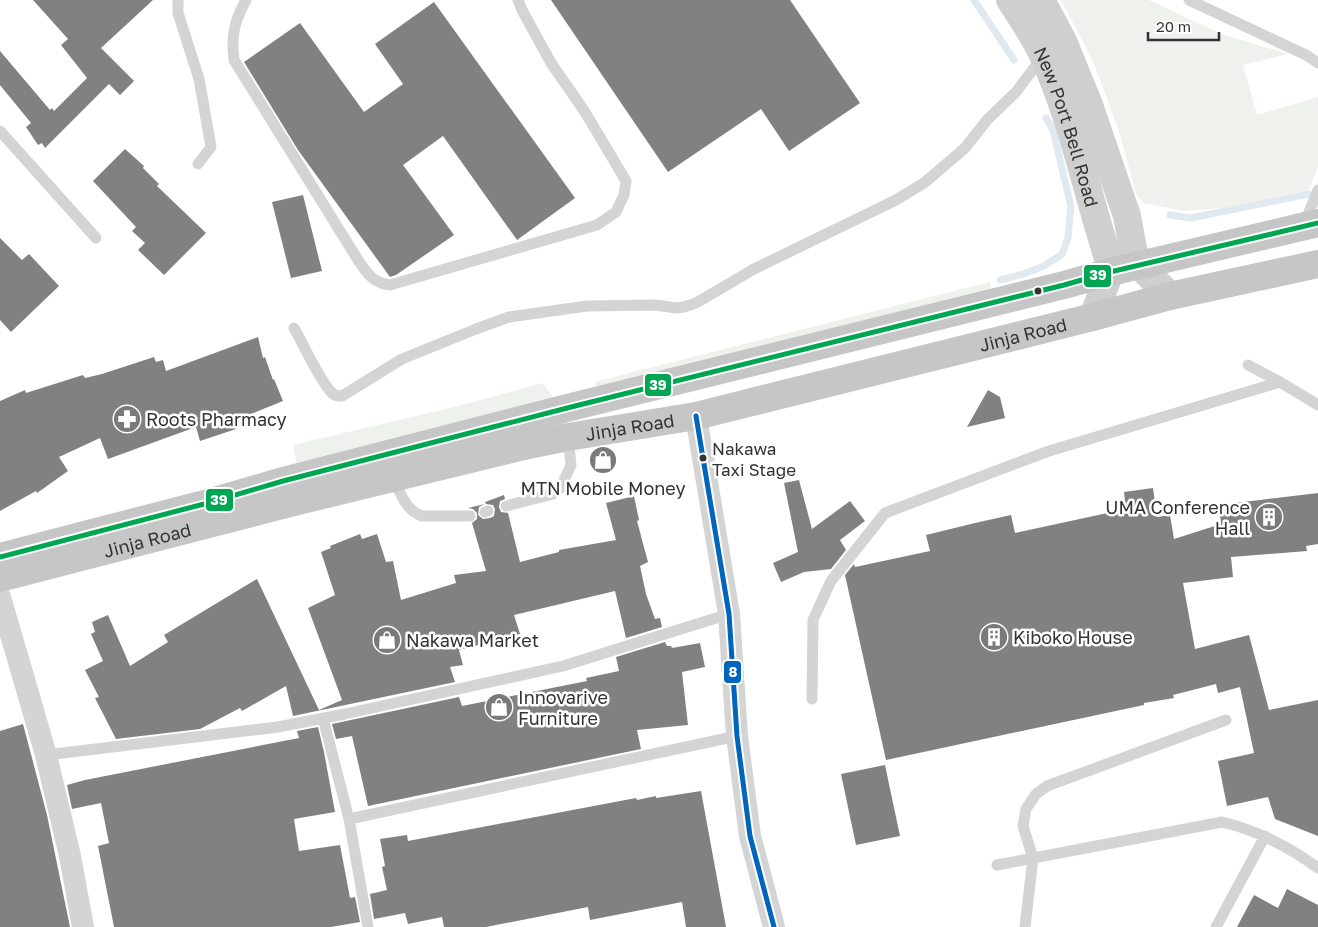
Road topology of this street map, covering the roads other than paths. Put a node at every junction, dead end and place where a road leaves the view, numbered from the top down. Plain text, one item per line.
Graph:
1 (178, 0) edge
2 (246, 0) edge
3 (518, 0) edge
4 (1010, 0) edge
5 (1041, 0) edge
6 (1189, 0) edge
7 (1043, 55) junction
8 (1318, 62) edge
9 (2, 136) edge
10 (198, 164) dead end
11 (1318, 190) edge
12 (1311, 225) edge
13 (96, 238) dead end
14 (1136, 257) junction
15 (1318, 264) edge
16 (1109, 266) junction
17 (1170, 296) junction
18 (1093, 318) junction
19 (294, 328) dead end
20 (1248, 364) dead end
21 (1280, 382) junction
22 (1318, 405) edge
23 (696, 416) junction
24 (568, 437) junction
25 (393, 478) junction
26 (506, 506) dead end
27 (470, 516) dead end
28 (0, 557) edge
29 (0, 578) edge
30 (0, 597) edge
31 (729, 614) junction
32 (812, 699) dead end
33 (323, 718) junction
34 (1226, 720) dead end
35 (737, 736) junction
36 (46, 755) junction
37 (349, 819) junction
38 (1265, 836) junction
39 (1033, 858) junction
40 (997, 865) dead end
41 (1318, 868) edge
42 (83, 927) edge
43 (368, 927) edge
44 (774, 927) edge
45 (1025, 927) edge
46 (1216, 927) edge

1 - 10 lane
2 - 3 lane
4 - 7 main road, New Port Bell Road
5 - 14 main road, New Port Bell Road
6 - 8 lane
7 - 16 main road, New Port Bell Road
7 - 19 lane
9 - 13 lane
11 - 12 lane
12 - 14 highway, Jinja Road
14 - 16 highway, Jinja Road
14 - 17 main road
15 - 17 highway, Jinja Road
16 - 18 main road
16 - 28 highway, Jinja Road
17 - 18 highway, Jinja Road
18 - 23 highway, Jinja Road
20 - 21 lane
21 - 22 lane
21 - 32 lane
23 - 24 highway, Jinja Road
23 - 31 street
24 - 25 highway, Jinja Road
24 - 26 lane
25 - 27 lane
25 - 29 highway, Jinja Road
30 - 36 street
31 - 33 lane
31 - 35 street
33 - 36 lane
33 - 37 lane
34 - 39 lane
35 - 37 lane
35 - 44 street
36 - 42 street
37 - 43 lane
38 - 39 lane
38 - 41 lane
38 - 46 lane
39 - 40 lane
39 - 45 lane

